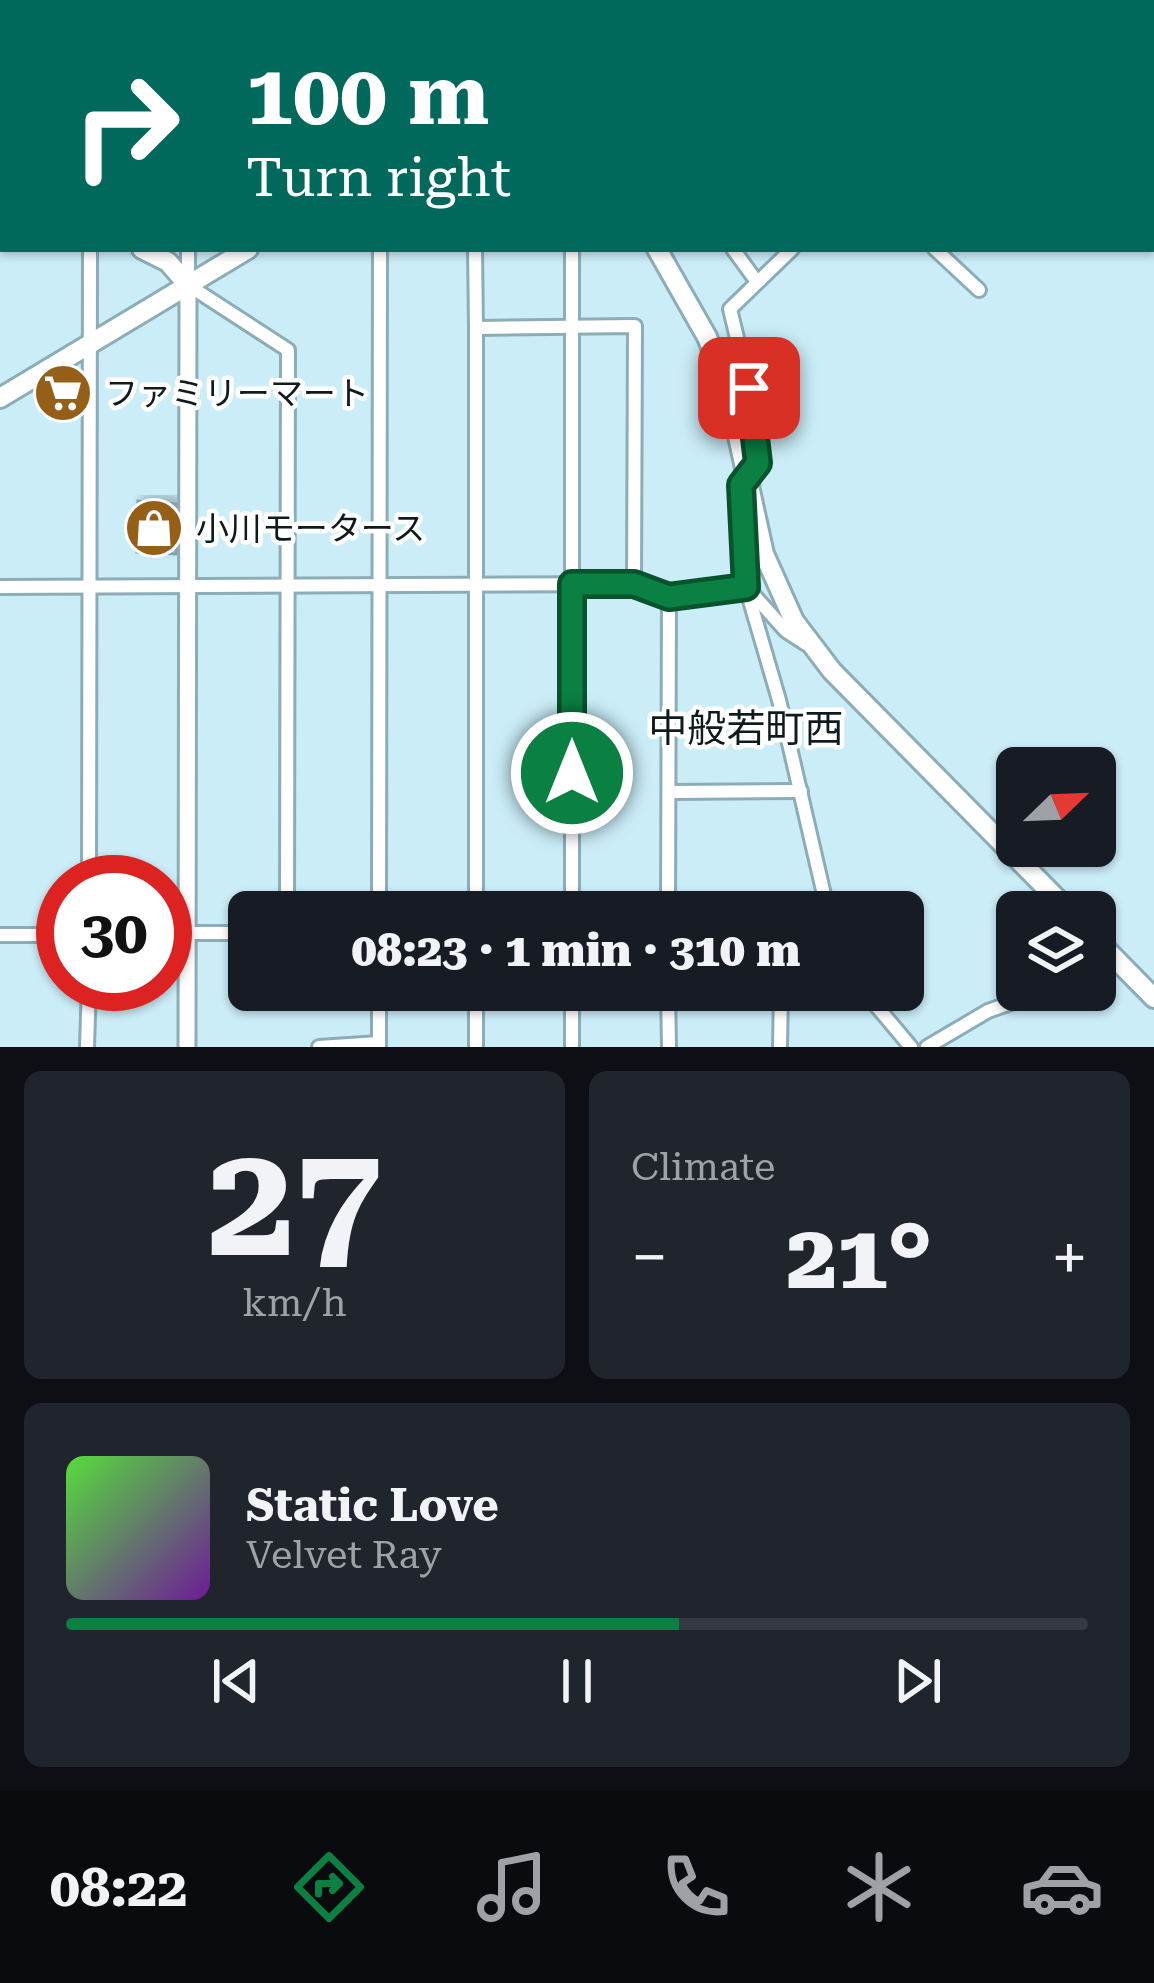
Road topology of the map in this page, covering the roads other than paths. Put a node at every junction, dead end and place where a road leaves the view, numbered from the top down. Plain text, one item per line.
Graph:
1 (90, 252) edge
2 (148, 252) edge
3 (188, 252) edge
4 (243, 252) edge
5 (380, 252) edge
6 (476, 252) edge
7 (572, 252) edge
8 (659, 252) edge
9 (735, 252) edge
10 (789, 252) edge
11 (938, 252) edge
12 (757, 282) junction
13 (188, 284) junction
14 (979, 290) dead end
15 (572, 326) junction
16 (476, 328) junction
17 (90, 344) junction
18 (1, 395) edge
19 (748, 478) junction
20 (286, 584) junction
21 (476, 584) junction
22 (572, 584) junction
23 (634, 584) junction
24 (187, 585) junction
25 (380, 585) junction
26 (90, 586) junction
27 (0, 587) edge
28 (746, 587) junction
29 (669, 597) junction
30 (812, 647) junction
31 (802, 790) junction
32 (669, 792) junction
33 (89, 855) edge
34 (186, 855) edge
35 (287, 891) edge
36 (379, 891) edge
37 (476, 891) edge
38 (572, 891) edge
39 (668, 891) edge
40 (822, 891) edge
41 (1050, 891) edge
42 (192, 933) edge
43 (228, 933) edge
44 (36, 934) edge
45 (0, 935) edge
46 (1116, 959) edge
47 (1154, 998) edge
48 (996, 1008) edge
49 (88, 1011) edge
50 (187, 1011) edge
51 (379, 1011) edge
52 (476, 1011) edge
53 (572, 1011) edge
54 (668, 1011) edge
55 (781, 1011) edge
56 (880, 1011) edge
57 (380, 1045) edge
58 (87, 1047) edge
59 (187, 1047) edge
60 (319, 1047) edge
61 (476, 1047) edge
62 (572, 1047) edge
63 (668, 1047) edge
64 (780, 1047) edge
65 (911, 1047) edge
66 (927, 1047) edge

1 - 17 street
2 - 13 main road
3 - 13 street
4 - 13 main road
5 - 25 street
6 - 16 street
7 - 15 street
8 - 19 main road
9 - 12 street
10 - 12 street
11 - 14 street
12 - 19 street
13 - 17 main road
13 - 20 street
13 - 24 street
15 - 16 street
15 - 22 street
15 - 23 street
16 - 21 street
17 - 18 main road
17 - 26 street
19 - 28 street
19 - 30 main road
20 - 24 street
20 - 25 street
20 - 35 street
21 - 22 street
21 - 25 street
21 - 37 street
22 - 23 street
22 - 38 street
23 - 29 street
24 - 26 street
24 - 34 street
25 - 36 street
26 - 27 street
26 - 33 street
28 - 29 street
28 - 30 street
28 - 31 street
29 - 32 street
30 - 41 main road
31 - 32 street
31 - 40 street
32 - 39 street
42 - 43 street
44 - 45 street
46 - 47 main road
48 - 66 street
49 - 58 street
50 - 59 street
51 - 57 street
52 - 61 street
53 - 62 street
54 - 63 street
55 - 64 street
56 - 65 street
57 - 60 street

